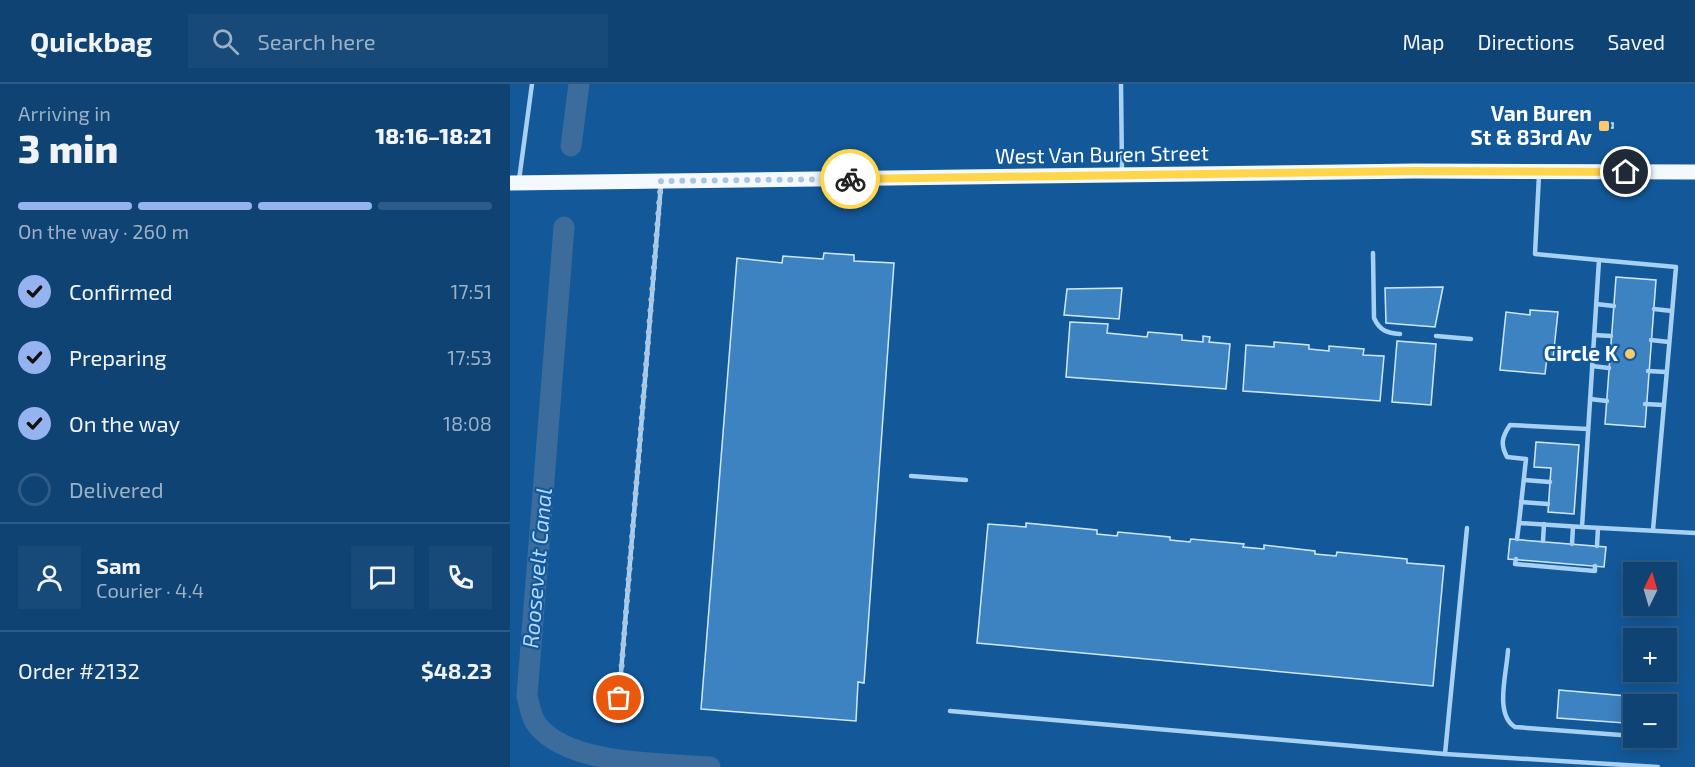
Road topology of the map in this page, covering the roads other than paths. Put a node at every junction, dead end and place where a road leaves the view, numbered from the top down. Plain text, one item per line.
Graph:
1 (532, 84) edge
2 (1121, 84) edge
3 (1695, 172) edge
4 (1539, 173) junction
5 (1122, 176) junction
6 (661, 181) junction
7 (514, 182) edge
8 (1373, 253) dead end
9 (1599, 260) junction
10 (1596, 304) junction
11 (1614, 306) dead end
12 (1654, 309) dead end
13 (1672, 311) junction
14 (1400, 334) dead end
15 (1594, 335) junction
16 (1436, 336) dead end
17 (1611, 336) dead end
18 (1471, 339) dead end
19 (1651, 340) dead end
20 (1669, 342) junction
21 (1592, 366) junction
22 (1609, 368) dead end
23 (1648, 371) dead end
24 (1666, 372) junction
25 (1590, 399) junction
26 (1607, 401) dead end
27 (1646, 404) dead end
28 (1664, 405) junction
29 (1588, 429) junction
30 (911, 476) dead end
31 (966, 480) dead end
32 (1524, 480) junction
33 (1550, 482) dead end
34 (1576, 485) dead end
35 (1585, 485) junction
36 (1521, 502) junction
37 (1548, 504) dead end
38 (1575, 506) dead end
39 (1583, 507) junction
40 (1519, 523) junction
41 (1544, 524) junction
42 (1573, 527) junction
43 (1582, 527) junction
44 (1467, 528) dead end
45 (1598, 528) junction
46 (1653, 530) junction
47 (1695, 533) edge
48 (1517, 540) dead end
49 (1543, 541) dead end
50 (1572, 544) dead end
51 (1597, 546) dead end
52 (1516, 559) dead end
53 (1595, 566) dead end
54 (1508, 651) dead end
55 (619, 698) dead end
56 (950, 711) dead end
57 (1623, 735) edge
58 (1445, 754) junction
59 (1658, 767) edge

1 - 7 lane
2 - 5 lane
3 - 4 main road, West Van Buren Street
4 - 5 main road, West Van Buren Street
4 - 9 lane
5 - 6 main road, West Van Buren Street
6 - 7 main road, West Van Buren Street
6 - 55 lane
8 - 14 lane
9 - 10 lane
9 - 13 lane
10 - 11 lane
10 - 15 lane
12 - 13 lane
13 - 20 lane
15 - 17 lane
15 - 21 lane
16 - 18 lane
19 - 20 lane
20 - 24 lane
21 - 22 lane
21 - 25 lane
23 - 24 lane
24 - 28 lane
25 - 26 lane
25 - 29 lane
27 - 28 lane
28 - 46 lane
29 - 32 lane
29 - 35 lane
30 - 31 lane
32 - 33 lane
32 - 36 lane
34 - 35 lane
35 - 39 lane
36 - 37 lane
36 - 40 lane
38 - 39 lane
39 - 43 lane
40 - 41 lane
40 - 48 lane
41 - 42 lane
41 - 49 lane
42 - 43 lane
42 - 50 lane
43 - 45 lane
44 - 58 lane
45 - 46 lane
45 - 51 lane
46 - 47 lane
52 - 53 lane
54 - 57 lane
56 - 58 lane
58 - 59 lane

